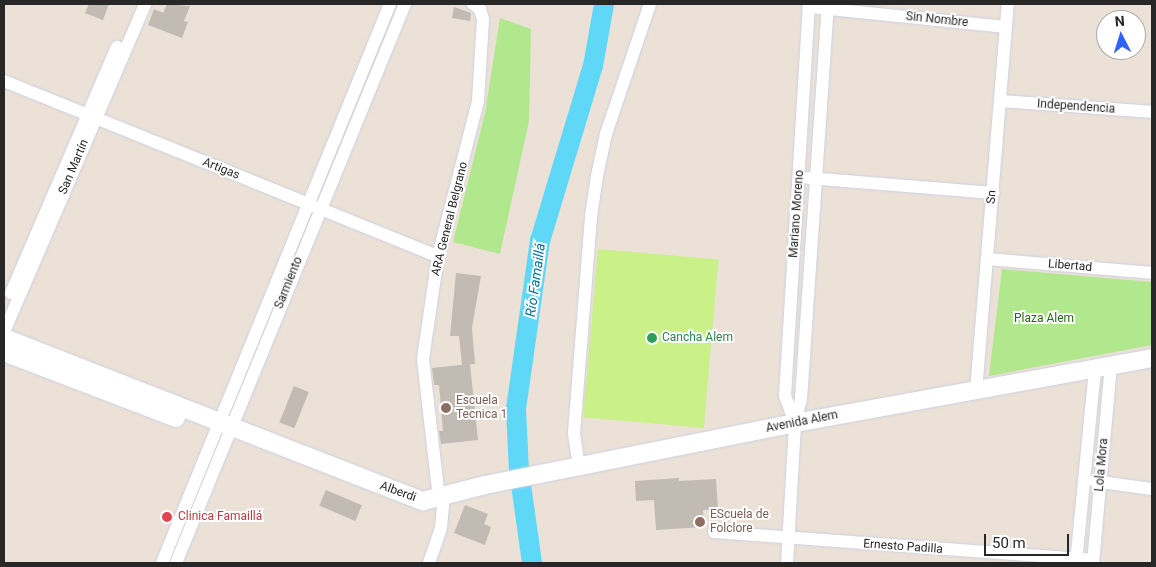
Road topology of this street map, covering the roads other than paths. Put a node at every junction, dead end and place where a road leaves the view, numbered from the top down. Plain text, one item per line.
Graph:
1 (137, 4) edge
2 (145, 4) edge
3 (390, 4) edge
4 (404, 4) edge
5 (474, 4) edge
6 (650, 4) edge
7 (1008, 4) edge
8 (809, 5) edge
9 (828, 6) edge
10 (1005, 27) junction
11 (4, 81) edge
12 (1000, 101) junction
13 (1152, 112) edge
14 (91, 116) junction
15 (799, 177) junction
16 (816, 178) junction
17 (992, 194) junction
18 (314, 207) junction
19 (438, 256) junction
20 (987, 259) junction
21 (1152, 273) edge
22 (4, 310) edge
23 (4, 332) edge
24 (4, 338) edge
25 (4, 352) edge
26 (1152, 358) edge
27 (1103, 368) junction
28 (976, 391) junction
29 (795, 423) junction
30 (224, 431) junction
31 (574, 467) junction
32 (1084, 479) junction
33 (1100, 482) junction
34 (1152, 489) edge
35 (446, 500) junction
36 (714, 532) dead end
37 (789, 538) junction
38 (1076, 562) edge
39 (1093, 562) edge
40 (162, 563) edge
41 (176, 563) edge
42 (429, 563) edge
43 (787, 563) edge

1 - 14 street, San Martín
2 - 14 street, San Martín
3 - 18 street, Sarmiento
4 - 18 street, Sarmiento
5 - 19 street, ARA General Belgrano
6 - 31 street
7 - 10 street, Sn
8 - 9 street, Sin Nombre
8 - 15 street, Mariano Moreno
9 - 10 street, Sin Nombre
9 - 16 street, Mariano Moreno
10 - 12 street, Sn
11 - 14 street, Artigas
12 - 13 street, Independencia
12 - 17 street, Sn
14 - 18 street, Artigas
14 - 22 street, San Martín
14 - 23 street, San Martín
15 - 16 street
15 - 29 street, Mariano Moreno
16 - 17 street
16 - 29 street, Mariano Moreno
17 - 20 street, Sn
18 - 19 street, Artigas
18 - 30 street, Sarmiento
19 - 35 street, ARA General Belgrano
20 - 21 street, Libertad
20 - 28 street, Sn
24 - 30 street, Alberdi
25 - 30 street, Alberdi
26 - 27 street, Avenida Alem
27 - 28 street, Avenida Alem
27 - 32 street, Lola Mora
27 - 33 street, Lola Mora
28 - 29 street, Avenida Alem
29 - 31 street, Avenida Alem
29 - 37 street, Mariano Moreno
30 - 35 street, Alberdi
30 - 40 street, Sarmiento
30 - 41 street, Sarmiento
31 - 35 street, Avenida Alem
32 - 33 street
32 - 38 street, Lola Mora
33 - 34 street
33 - 39 street, Lola Mora
35 - 42 street, ARA General Belgrano
36 - 37 street, Ernesto Padilla
37 - 38 street, Ernesto Padilla
37 - 43 street, Mariano Moreno
38 - 39 street, Ernesto Padilla

